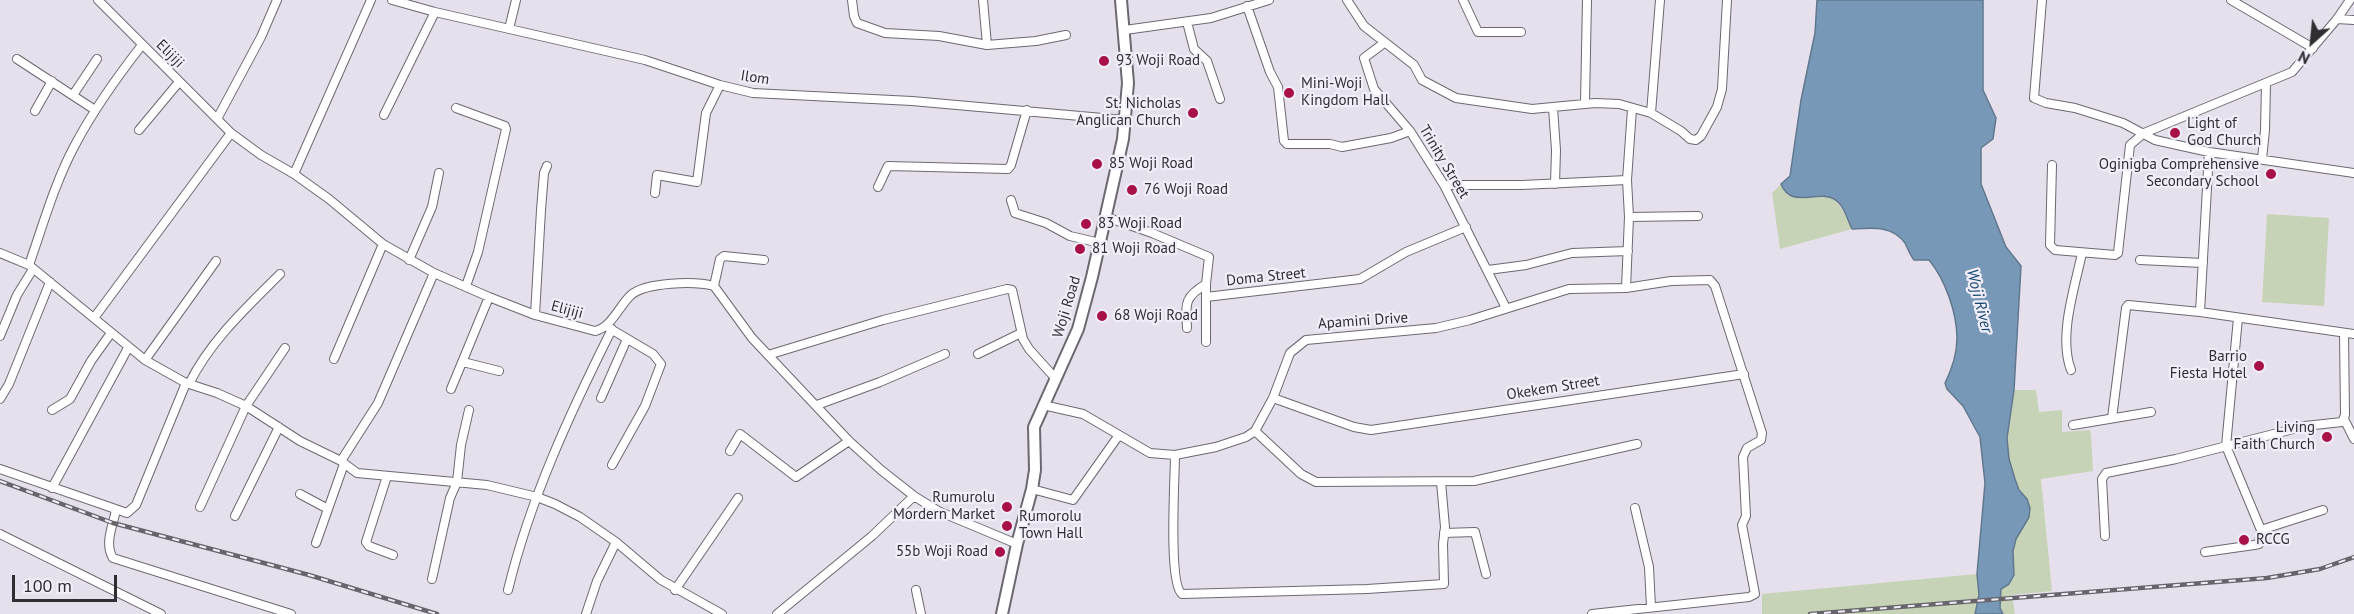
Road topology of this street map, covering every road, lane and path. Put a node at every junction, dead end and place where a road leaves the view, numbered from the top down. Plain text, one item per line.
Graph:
1 (98, 0) edge
2 (277, 0) edge
3 (371, 0) edge
4 (516, 0) edge
5 (852, 0) edge
6 (982, 0) edge
7 (1121, 0) edge
8 (1269, 0) edge
9 (1347, 0) edge
10 (1463, 0) edge
11 (1587, 0) edge
12 (1660, 0) edge
13 (1727, 0) edge
14 (2042, 0) edge
15 (2231, 0) edge
16 (2350, 0) edge
17 (396, 1) edge
18 (1247, 6) junction
19 (435, 12) junction
20 (2337, 19) junction
21 (2354, 20) edge
22 (1187, 21) junction
23 (509, 28) junction
24 (1125, 30) junction
25 (1521, 32) dead end
26 (1066, 35) dead end
27 (1384, 43) junction
28 (142, 45) junction
29 (987, 45) junction
30 (2313, 48) junction
31 (17, 59) dead end
32 (97, 59) dead end
33 (52, 81) junction
34 (179, 82) junction
35 (2266, 83) junction
36 (720, 85) junction
37 (73, 94) junction
38 (1220, 99) dead end
39 (1586, 103) junction
40 (456, 108) dead end
41 (1553, 108) junction
42 (1632, 109) junction
43 (95, 110) junction
44 (1027, 110) junction
45 (35, 111) dead end
46 (1651, 113) junction
47 (384, 115) dead end
48 (217, 119) junction
49 (1125, 120) junction
50 (140, 130) dead end
51 (1410, 131) junction
52 (231, 133) junction
53 (2144, 133) junction
54 (2210, 152) junction
55 (2262, 159) junction
56 (2052, 165) dead end
57 (547, 166) dead end
58 (439, 173) dead end
59 (2354, 173) edge
60 (294, 174) junction
61 (1627, 180) junction
62 (1555, 184) junction
63 (1444, 186) junction
64 (878, 188) dead end
65 (654, 193) dead end
66 (1011, 200) dead end
67 (1698, 216) dead end
68 (1106, 217) junction
69 (1629, 217) junction
70 (1466, 227) junction
71 (1100, 243) junction
72 (383, 244) junction
73 (1628, 251) junction
74 (2082, 252) junction
75 (0, 253) edge
76 (409, 260) junction
77 (764, 260) dead end
78 (2140, 260) dead end
79 (216, 261) dead end
80 (2203, 263) junction
81 (31, 267) junction
82 (1488, 270) junction
83 (434, 273) junction
84 (280, 274) dead end
85 (50, 282) junction
86 (1206, 284) junction
87 (466, 286) junction
88 (714, 286) junction
89 (1626, 288) junction
90 (489, 297) junction
91 (1206, 297) junction
92 (1506, 308) junction
93 (2200, 312) junction
94 (535, 315) junction
95 (94, 318) junction
96 (2238, 318) junction
97 (609, 328) junction
98 (1187, 328) dead end
99 (111, 333) junction
100 (1021, 333) junction
101 (2344, 333) junction
102 (2354, 334) edge
103 (0, 336) edge
104 (627, 339) junction
105 (1206, 342) dead end
106 (128, 348) junction
107 (285, 348) dead end
108 (945, 354) dead end
109 (978, 354) dead end
110 (768, 355) junction
111 (334, 359) dead end
112 (145, 360) junction
113 (463, 362) junction
114 (2071, 370) dead end
115 (499, 371) dead end
116 (1744, 374) junction
117 (1056, 380) junction
118 (187, 383) junction
119 (451, 389) dead end
120 (1273, 398) junction
121 (0, 399) edge
122 (601, 399) dead end
123 (817, 405) junction
124 (1043, 405) junction
125 (246, 406) junction
126 (52, 410) dead end
127 (469, 411) dead end
128 (2151, 412) dead end
129 (2112, 418) junction
130 (2344, 419) junction
131 (2073, 425) dead end
132 (279, 428) junction
133 (1255, 431) junction
134 (1119, 435) junction
135 (2354, 439) edge
136 (849, 441) junction
137 (1637, 444) dead end
138 (2226, 446) junction
139 (730, 451) dead end
140 (1175, 455) junction
141 (343, 462) junction
142 (612, 465) dead end
143 (0, 469) edge
144 (387, 476) junction
145 (1441, 482) junction
146 (457, 483) junction
147 (52, 488) junction
148 (1032, 489) junction
149 (300, 494) dead end
150 (914, 496) junction
151 (537, 497) junction
152 (738, 498) dead end
153 (200, 507) dead end
154 (1635, 508) dead end
155 (328, 509) junction
156 (116, 510) junction
157 (2323, 510) dead end
158 (236, 516) dead end
159 (2261, 530) junction
160 (1444, 533) junction
161 (0, 534) edge
162 (2105, 536) dead end
163 (616, 542) junction
164 (316, 543) dead end
165 (1017, 544) junction
166 (2205, 552) dead end
167 (393, 555) dead end
168 (1486, 574) dead end
169 (432, 579) dead end
170 (508, 590) dead end
171 (675, 590) junction
172 (916, 590) dead end
173 (1651, 607) junction
174 (161, 614) edge
175 (291, 614) edge
176 (586, 614) edge
177 (722, 614) edge
178 (777, 614) edge
179 (921, 614) edge
180 (1002, 614) edge
181 (1592, 614) edge

1 - 28 street, Elijiji
2 - 48 street
3 - 60 street
4 - 23 street
5 - 29 street
6 - 29 street
7 - 24 main road, Woji Road
8 - 18 street
9 - 27 street
10 - 25 street
11 - 39 street
12 - 46 street
13 - 46 street
14 - 53 street
15 - 30 street
16 - 20 street
17 - 19 street, Ilom
18 - 22 street
18 - 51 street
19 - 23 street, Ilom
19 - 47 street
20 - 21 street
20 - 30 street
22 - 24 street
22 - 38 street
23 - 36 street, Ilom
24 - 49 main road, Woji Road
26 - 29 street
27 - 41 street
27 - 51 street, Trinity Street
28 - 34 street, Elijiji
28 - 43 street
30 - 35 street
31 - 33 street
32 - 37 street
33 - 37 street
33 - 45 street
34 - 48 street, Elijiji
34 - 50 street
35 - 53 street
35 - 55 street
36 - 44 street, Ilom
36 - 65 street
37 - 43 street
39 - 41 street
39 - 42 street
40 - 87 street
41 - 62 street
42 - 46 street
42 - 61 street
43 - 81 street
44 - 49 street, Ilom
44 - 64 street
48 - 52 street, Elijiji
49 - 68 main road, Woji Road
51 - 63 street, Trinity Street
52 - 60 street, Elijiji
52 - 95 street
53 - 54 street
53 - 74 street
54 - 55 street
54 - 80 street
55 - 59 street
56 - 74 street
57 - 94 street
58 - 76 street
60 - 72 street, Elijiji
61 - 62 street
61 - 69 street
62 - 63 street
63 - 70 street, Trinity Street
66 - 71 street
67 - 69 street
68 - 71 main road, Woji Road
68 - 86 street, Doma Street
69 - 73 street
70 - 82 street, Trinity Street
70 - 91 street, Doma Street
71 - 117 main road, Woji Road
72 - 76 street, Elijiji
72 - 111 street
73 - 82 street
73 - 89 street
74 - 114 street
75 - 81 street
76 - 83 street, Elijiji
77 - 88 street
78 - 80 street
79 - 112 street
80 - 93 street
81 - 85 street
81 - 103 street
82 - 92 street, Trinity Street
83 - 87 street, Elijiji
83 - 141 street
84 - 118 street
85 - 95 street
85 - 121 street
86 - 91 street, Doma Street
86 - 98 street
87 - 90 street, Elijiji
88 - 97 street
88 - 110 street
89 - 92 street, Apamini Drive
89 - 116 street, Apamini Drive
90 - 94 street, Elijiji
90 - 113 street
91 - 105 street
92 - 120 street, Apamini Drive
93 - 96 street
93 - 129 street
94 - 97 street, Elijiji
95 - 99 street
96 - 101 street
96 - 138 street
97 - 104 street
97 - 151 street
99 - 106 street
99 - 126 street
100 - 109 street
100 - 110 street
100 - 117 street
101 - 102 street
101 - 130 street
104 - 122 street
104 - 142 street
106 - 112 street
106 - 147 street
107 - 125 street
108 - 123 street
110 - 123 street
112 - 118 street
113 - 115 street
113 - 119 street
116 - 120 street, Okekem Street
116 - 173 street
117 - 124 main road, Woji Road
118 - 125 street
118 - 156 street
120 - 133 street, Apamini Drive
123 - 136 street
124 - 134 street
124 - 148 main road, Woji Road
125 - 132 street
125 - 153 street
127 - 146 street
128 - 129 street
129 - 131 street
130 - 135 street
130 - 138 street
132 - 141 street
132 - 158 street
133 - 140 street
133 - 145 street
134 - 140 street
134 - 148 street
136 - 139 street
136 - 150 street
137 - 145 street
138 - 159 street
138 - 162 street
140 - 160 street
141 - 144 street
141 - 155 street
143 - 147 street
144 - 146 street
144 - 167 street
145 - 160 street
146 - 151 street
146 - 169 street
147 - 156 street
148 - 165 main road, Woji Road
149 - 155 street
150 - 165 street
150 - 178 street
151 - 163 street
151 - 170 street
152 - 171 street
154 - 173 street
155 - 164 street
156 - 175 street
157 - 159 street
159 - 166 street
160 - 168 street
161 - 174 street
163 - 171 street
163 - 176 street
165 - 180 main road, Woji Road
171 - 177 street
172 - 179 street
173 - 181 street

